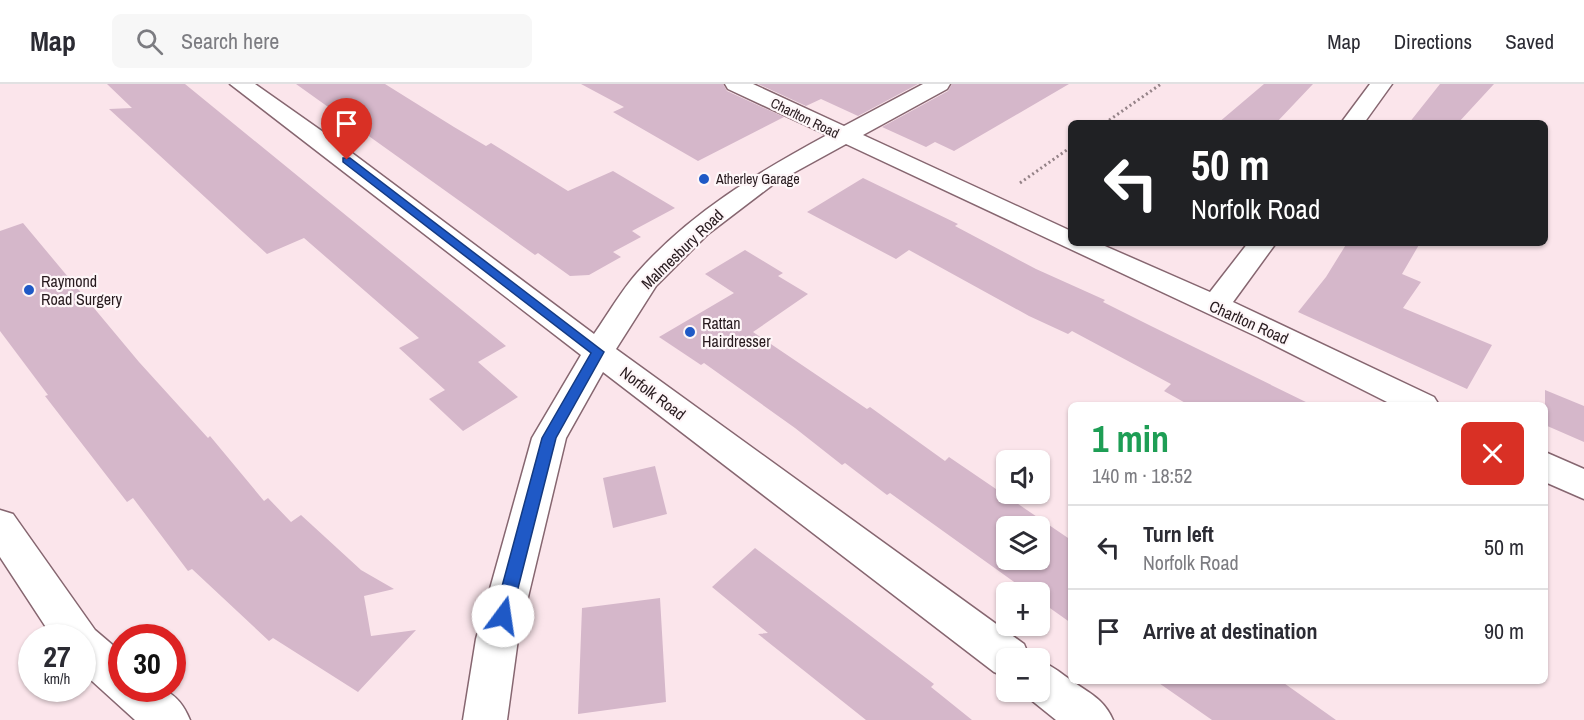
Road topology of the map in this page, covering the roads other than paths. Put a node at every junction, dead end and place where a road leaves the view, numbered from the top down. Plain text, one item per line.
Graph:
1 (241, 84) edge
2 (736, 84) edge
3 (939, 84) edge
4 (1381, 84) edge
5 (1354, 120) edge
6 (843, 136) junction
7 (1068, 240) edge
8 (1082, 246) edge
9 (1260, 246) edge
10 (1214, 307) junction
11 (598, 352) junction
12 (1416, 402) edge
13 (1548, 467) edge
14 (1584, 485) edge
15 (0, 525) edge
16 (68, 624) edge
17 (996, 648) edge
18 (96, 657) edge
19 (108, 668) edge
20 (1050, 689) edge
21 (147, 702) edge
22 (168, 720) edge
23 (485, 720) edge
24 (1091, 720) edge

1 - 11 street, Norfolk Road
2 - 6 street, Charlton Road
3 - 6 street, Malmesbury Road
4 - 5 street
6 - 7 street, Charlton Road
6 - 11 street, Malmesbury Road
8 - 10 street, Charlton Road
9 - 10 street
10 - 12 street, Charlton Road
11 - 17 street, Norfolk Road
11 - 23 street, Malmesbury Road
13 - 14 street
15 - 16 street
18 - 19 street
20 - 24 street
21 - 22 street

